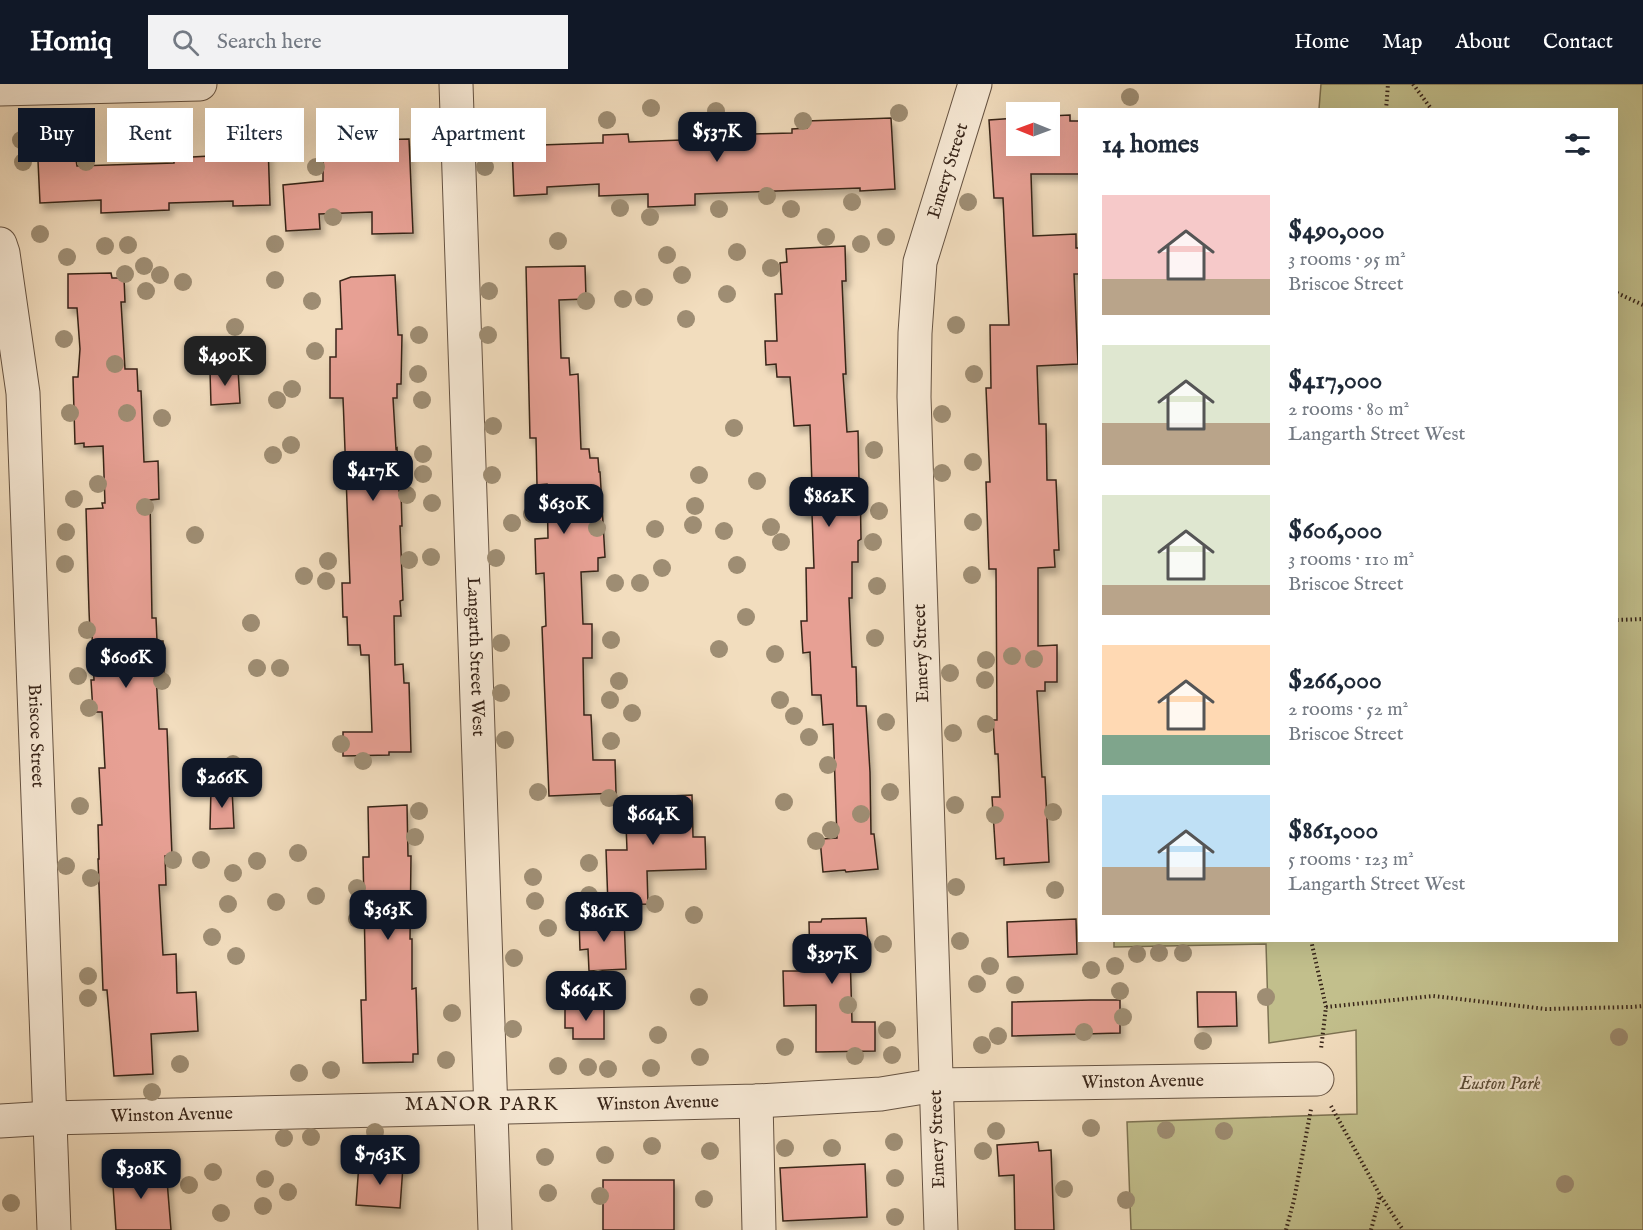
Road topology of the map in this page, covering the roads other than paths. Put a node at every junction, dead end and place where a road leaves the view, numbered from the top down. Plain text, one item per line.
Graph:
1 (200, 84) edge
2 (456, 84) edge
3 (975, 84) edge
4 (0, 89) edge
5 (0, 243) edge
6 (1317, 1079) road end
7 (936, 1085) junction
8 (756, 1101) junction
9 (491, 1107) junction
10 (50, 1118) junction
11 (0, 1121) edge
12 (54, 1230) edge
13 (495, 1230) edge
14 (759, 1230) edge
15 (941, 1230) edge

1 - 4 street
2 - 9 street, Langarth Street West
3 - 7 street, Emery Street
5 - 10 street, Briscoe Street
6 - 7 street, Winston Avenue
7 - 8 street, Winston Avenue
7 - 15 street, Emery Street
8 - 9 street, Winston Avenue
8 - 14 street
9 - 10 street, Winston Avenue
9 - 13 street, Langarth Street West
10 - 11 street, Winston Avenue
10 - 12 street, Briscoe Street

